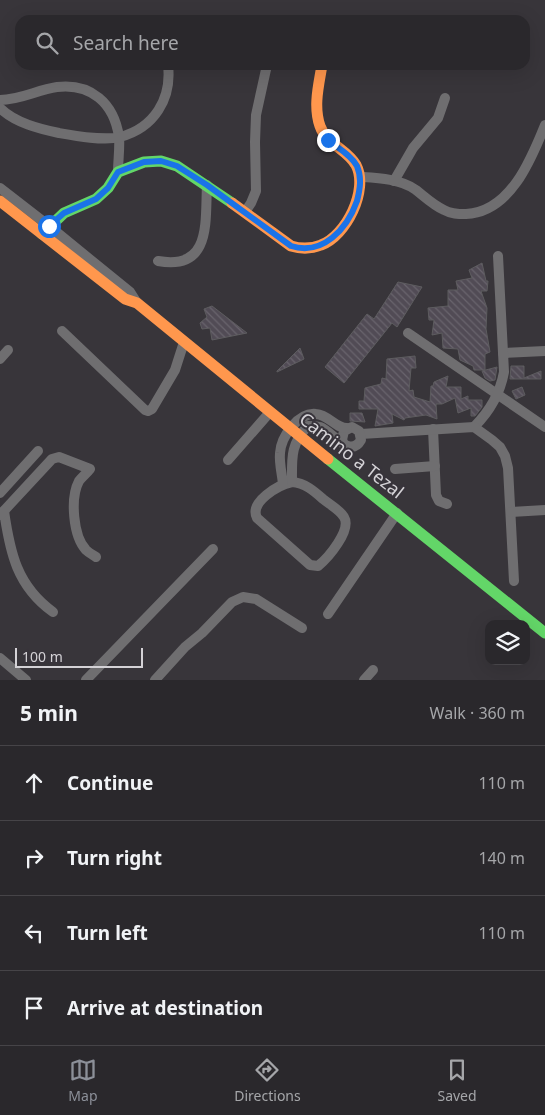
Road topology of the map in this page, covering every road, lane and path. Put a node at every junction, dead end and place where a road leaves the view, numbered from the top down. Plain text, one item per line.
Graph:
1 (168, 70) edge
2 (266, 70) edge
3 (321, 70) edge
4 (445, 98) dead end
5 (0, 100) edge
6 (0, 108) edge
7 (545, 125) edge
8 (119, 137) junction
9 (118, 172) junction
10 (361, 178) junction
11 (394, 181) junction
12 (207, 185) junction
13 (0, 188) edge
14 (0, 201) edge
15 (245, 212) junction
16 (45, 230) junction
17 (498, 256) dead end
18 (158, 261) dead end
19 (62, 331) dead end
20 (408, 334) dead end
21 (184, 342) junction
22 (8, 350) dead end
23 (545, 351) edge
24 (503, 353) junction
25 (0, 359) edge
26 (498, 394) junction
27 (270, 412) junction
28 (474, 427) junction
29 (545, 427) edge
30 (347, 428) junction
31 (433, 428) junction
32 (294, 432) junction
33 (361, 434) junction
34 (344, 444) junction
35 (38, 451) dead end
36 (228, 460) dead end
37 (435, 466) junction
38 (395, 469) dead end
39 (288, 483) junction
40 (0, 493) edge
41 (447, 504) dead end
42 (545, 510) edge
43 (511, 512) junction
44 (2, 513) edge
45 (397, 513) junction
46 (214, 548) dead end
47 (96, 557) dead end
48 (514, 581) dead end
49 (53, 612) dead end
50 (328, 614) dead end
51 (302, 628) dead end
52 (545, 633) edge
53 (0, 658) edge
54 (373, 670) dead end
55 (20, 678) edge
56 (86, 680) edge
57 (155, 680) edge
58 (364, 680) edge

1 - 8 street
2 - 15 street
3 - 10 street
4 - 11 street
5 - 8 street
6 - 8 street
7 - 11 street
8 - 9 street
9 - 12 street
9 - 16 street
10 - 11 street
10 - 15 street
12 - 15 street
12 - 18 street
13 - 16 street, Camino a Tezal
14 - 16 street, Camino a Tezal
16 - 21 street, Camino a Tezal
17 - 24 street
19 - 21 street
20 - 26 street
21 - 27 street, Camino a Tezal
22 - 25 street
23 - 24 street
24 - 26 street
26 - 28 street
26 - 29 street
27 - 32 street, Camino a Tezal
27 - 36 street
28 - 31 street
28 - 43 street
30 - 32 street
30 - 33 street
30 - 34 street
31 - 33 street
31 - 37 street
32 - 34 street
32 - 39 street
32 - 45 street, Camino a Tezal
33 - 34 street
35 - 40 street
37 - 38 street
37 - 41 street
39 - 39 street
42 - 43 street
43 - 48 street
44 - 47 street
44 - 49 street
45 - 50 street
45 - 52 street, Camino a Tezal
46 - 56 street
51 - 57 street
53 - 55 street
54 - 58 street

